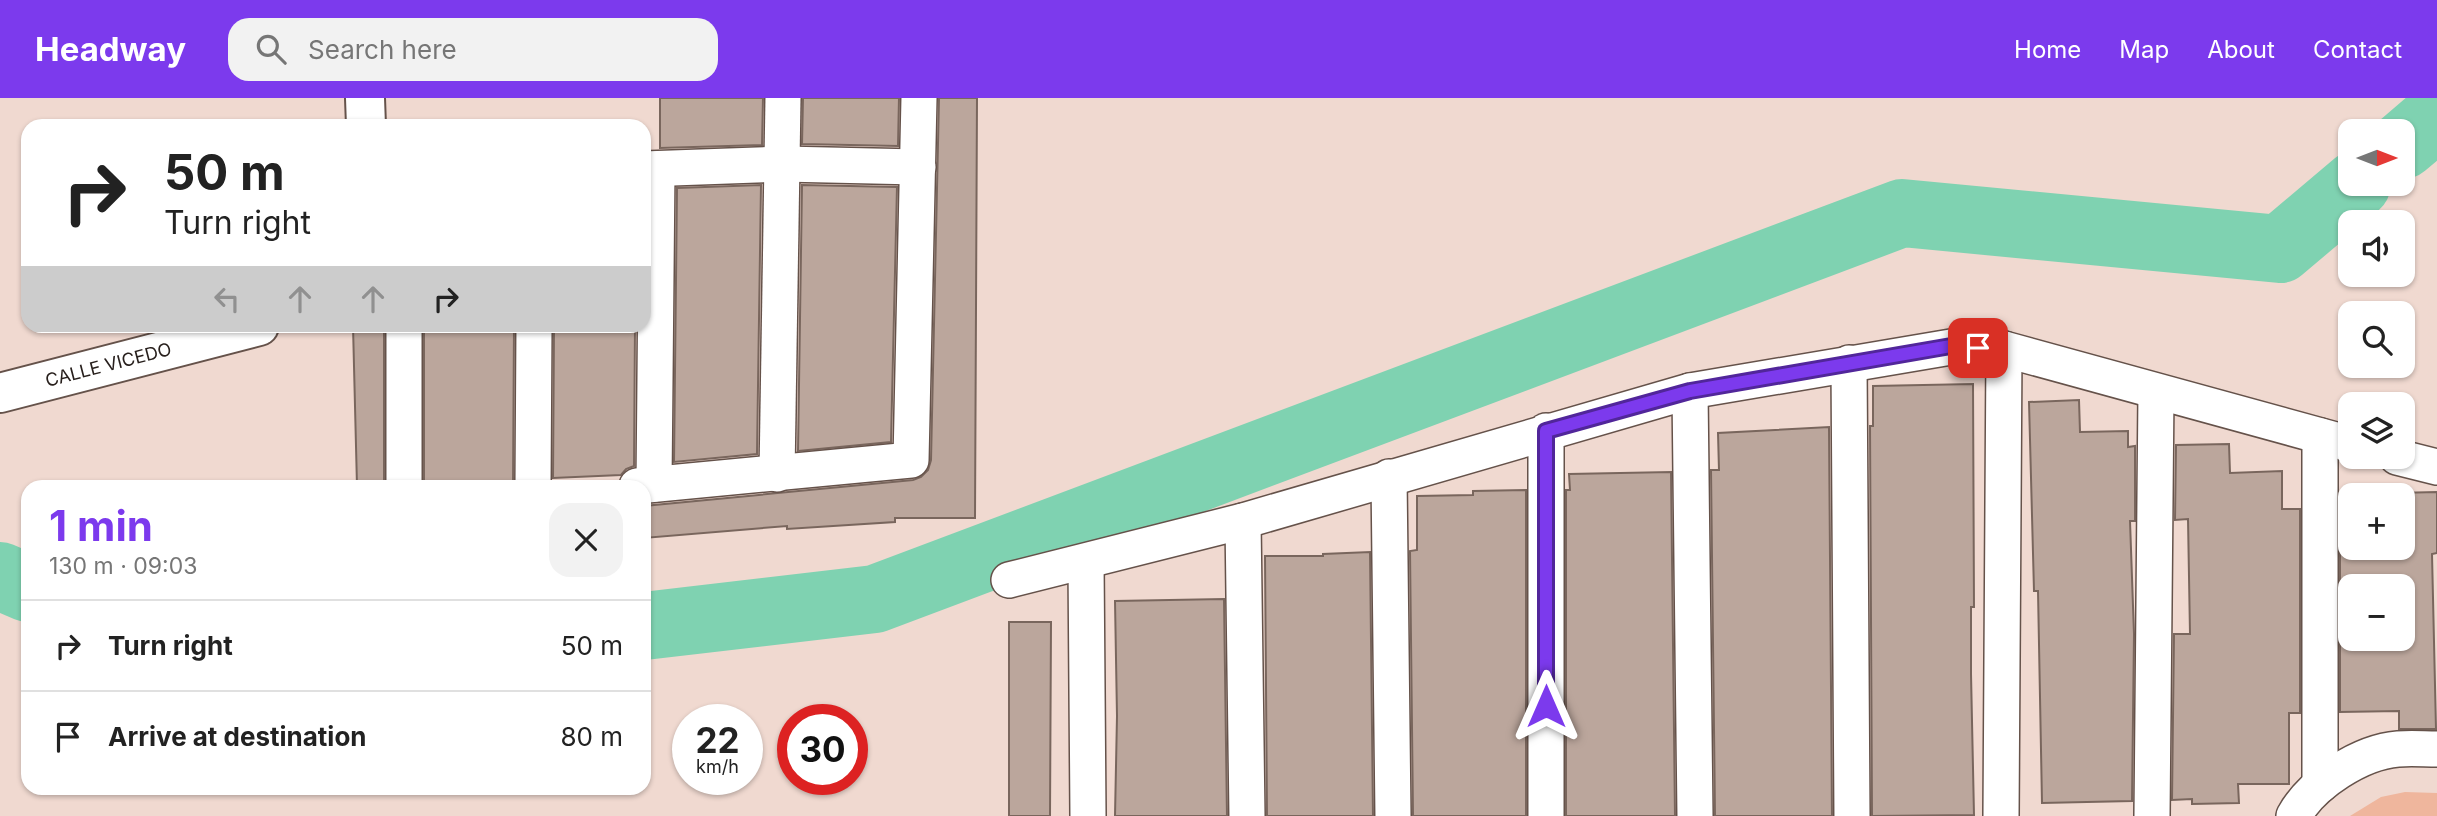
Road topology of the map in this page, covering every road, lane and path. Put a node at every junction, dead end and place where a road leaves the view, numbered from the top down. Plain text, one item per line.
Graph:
1 (365, 98) edge
2 (783, 98) edge
3 (919, 98) edge
4 (366, 119) edge
5 (783, 164) junction
6 (918, 167) junction
7 (651, 169) edge
8 (232, 333) edge
9 (404, 333) edge
10 (534, 333) edge
11 (648, 333) edge
12 (2004, 349) junction
13 (1849, 363) junction
14 (1690, 391) junction
15 (2156, 392) junction
16 (0, 393) edge
17 (1546, 431) junction
18 (2335, 440) edge
19 (2415, 462) edge
20 (2437, 467) edge
21 (777, 474) junction
22 (1389, 477) junction
23 (404, 480) edge
24 (533, 480) edge
25 (645, 480) edge
26 (651, 484) edge
27 (1243, 521) junction
28 (1086, 562) junction
29 (1009, 580) dead end
30 (2437, 749) edge
31 (2320, 785) junction
32 (1088, 816) edge
33 (1247, 816) edge
34 (1393, 816) edge
35 (1546, 816) edge
36 (1695, 816) edge
37 (1852, 816) edge
38 (2001, 816) edge
39 (2152, 816) edge
40 (2294, 816) edge

1 - 4 street
2 - 5 street
3 - 6 street
5 - 6 street
5 - 7 street
5 - 21 street
6 - 21 street
8 - 16 street, CALLE VICEDO
9 - 23 street
10 - 24 street
11 - 25 street
12 - 13 street
12 - 15 street
12 - 38 street
13 - 14 street
13 - 37 street
14 - 17 street
14 - 36 street
15 - 18 street
15 - 39 street
17 - 22 street
17 - 35 street
18 - 31 street
19 - 20 street
21 - 26 street
22 - 27 street
22 - 34 street
27 - 28 street
27 - 33 street
28 - 29 street
28 - 32 street
30 - 31 street
31 - 40 street

